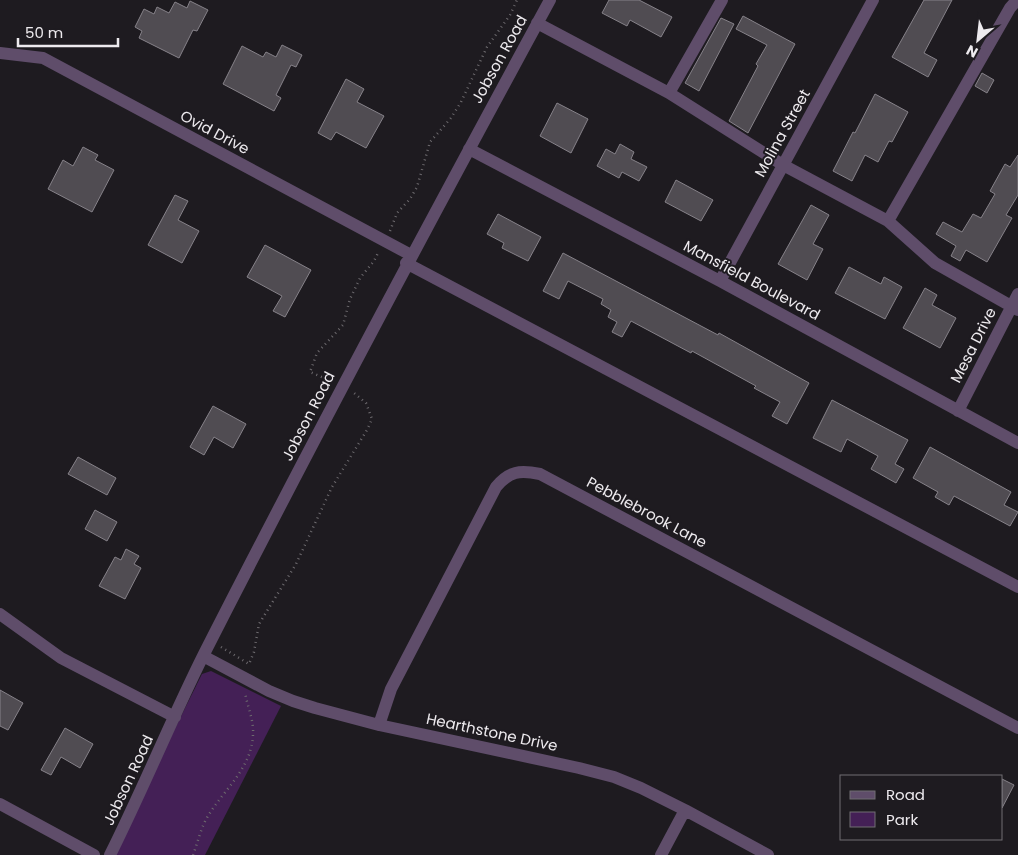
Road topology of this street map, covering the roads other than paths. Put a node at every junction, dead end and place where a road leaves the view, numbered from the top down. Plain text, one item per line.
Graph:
1 (550, 0) edge
2 (722, 0) edge
3 (873, 0) edge
4 (1017, 0) edge
5 (537, 23) junction
6 (0, 53) edge
7 (669, 93) junction
8 (469, 149) junction
9 (783, 165) junction
10 (888, 222) junction
11 (409, 259) junction
12 (720, 281) junction
13 (1018, 294) edge
14 (1014, 309) edge
15 (958, 411) junction
16 (1018, 443) edge
17 (1018, 587) edge
18 (0, 614) edge
19 (203, 656) junction
20 (175, 717) junction
21 (379, 725) junction
22 (1018, 728) edge
23 (0, 804) edge
24 (685, 810) junction
25 (94, 855) edge
26 (110, 855) edge
27 (661, 855) edge
28 (768, 855) edge

1 - 5 street, Jobson Road
2 - 7 street
3 - 9 street, Molina Street
4 - 10 street
5 - 7 street
5 - 8 street, Jobson Road
6 - 11 street, Ovid Drive
7 - 9 street
8 - 11 street, Jobson Road
8 - 12 street, Mansfield Boulevard
9 - 10 street
9 - 12 street, Molina Street
10 - 14 street
11 - 17 street, Ovid Drive
11 - 19 street, Jobson Road
12 - 15 street, Mansfield Boulevard
13 - 14 street, Mesa Drive
14 - 15 street, Mesa Drive
15 - 16 street, Mansfield Boulevard
18 - 20 street
19 - 20 street, Jobson Road
19 - 21 street, Hearthstone Drive
20 - 26 street, Jobson Road
21 - 22 street, Pebblebrook Lane
21 - 24 street, Hearthstone Drive
23 - 25 street
24 - 27 street
24 - 28 street, Hearthstone Drive

